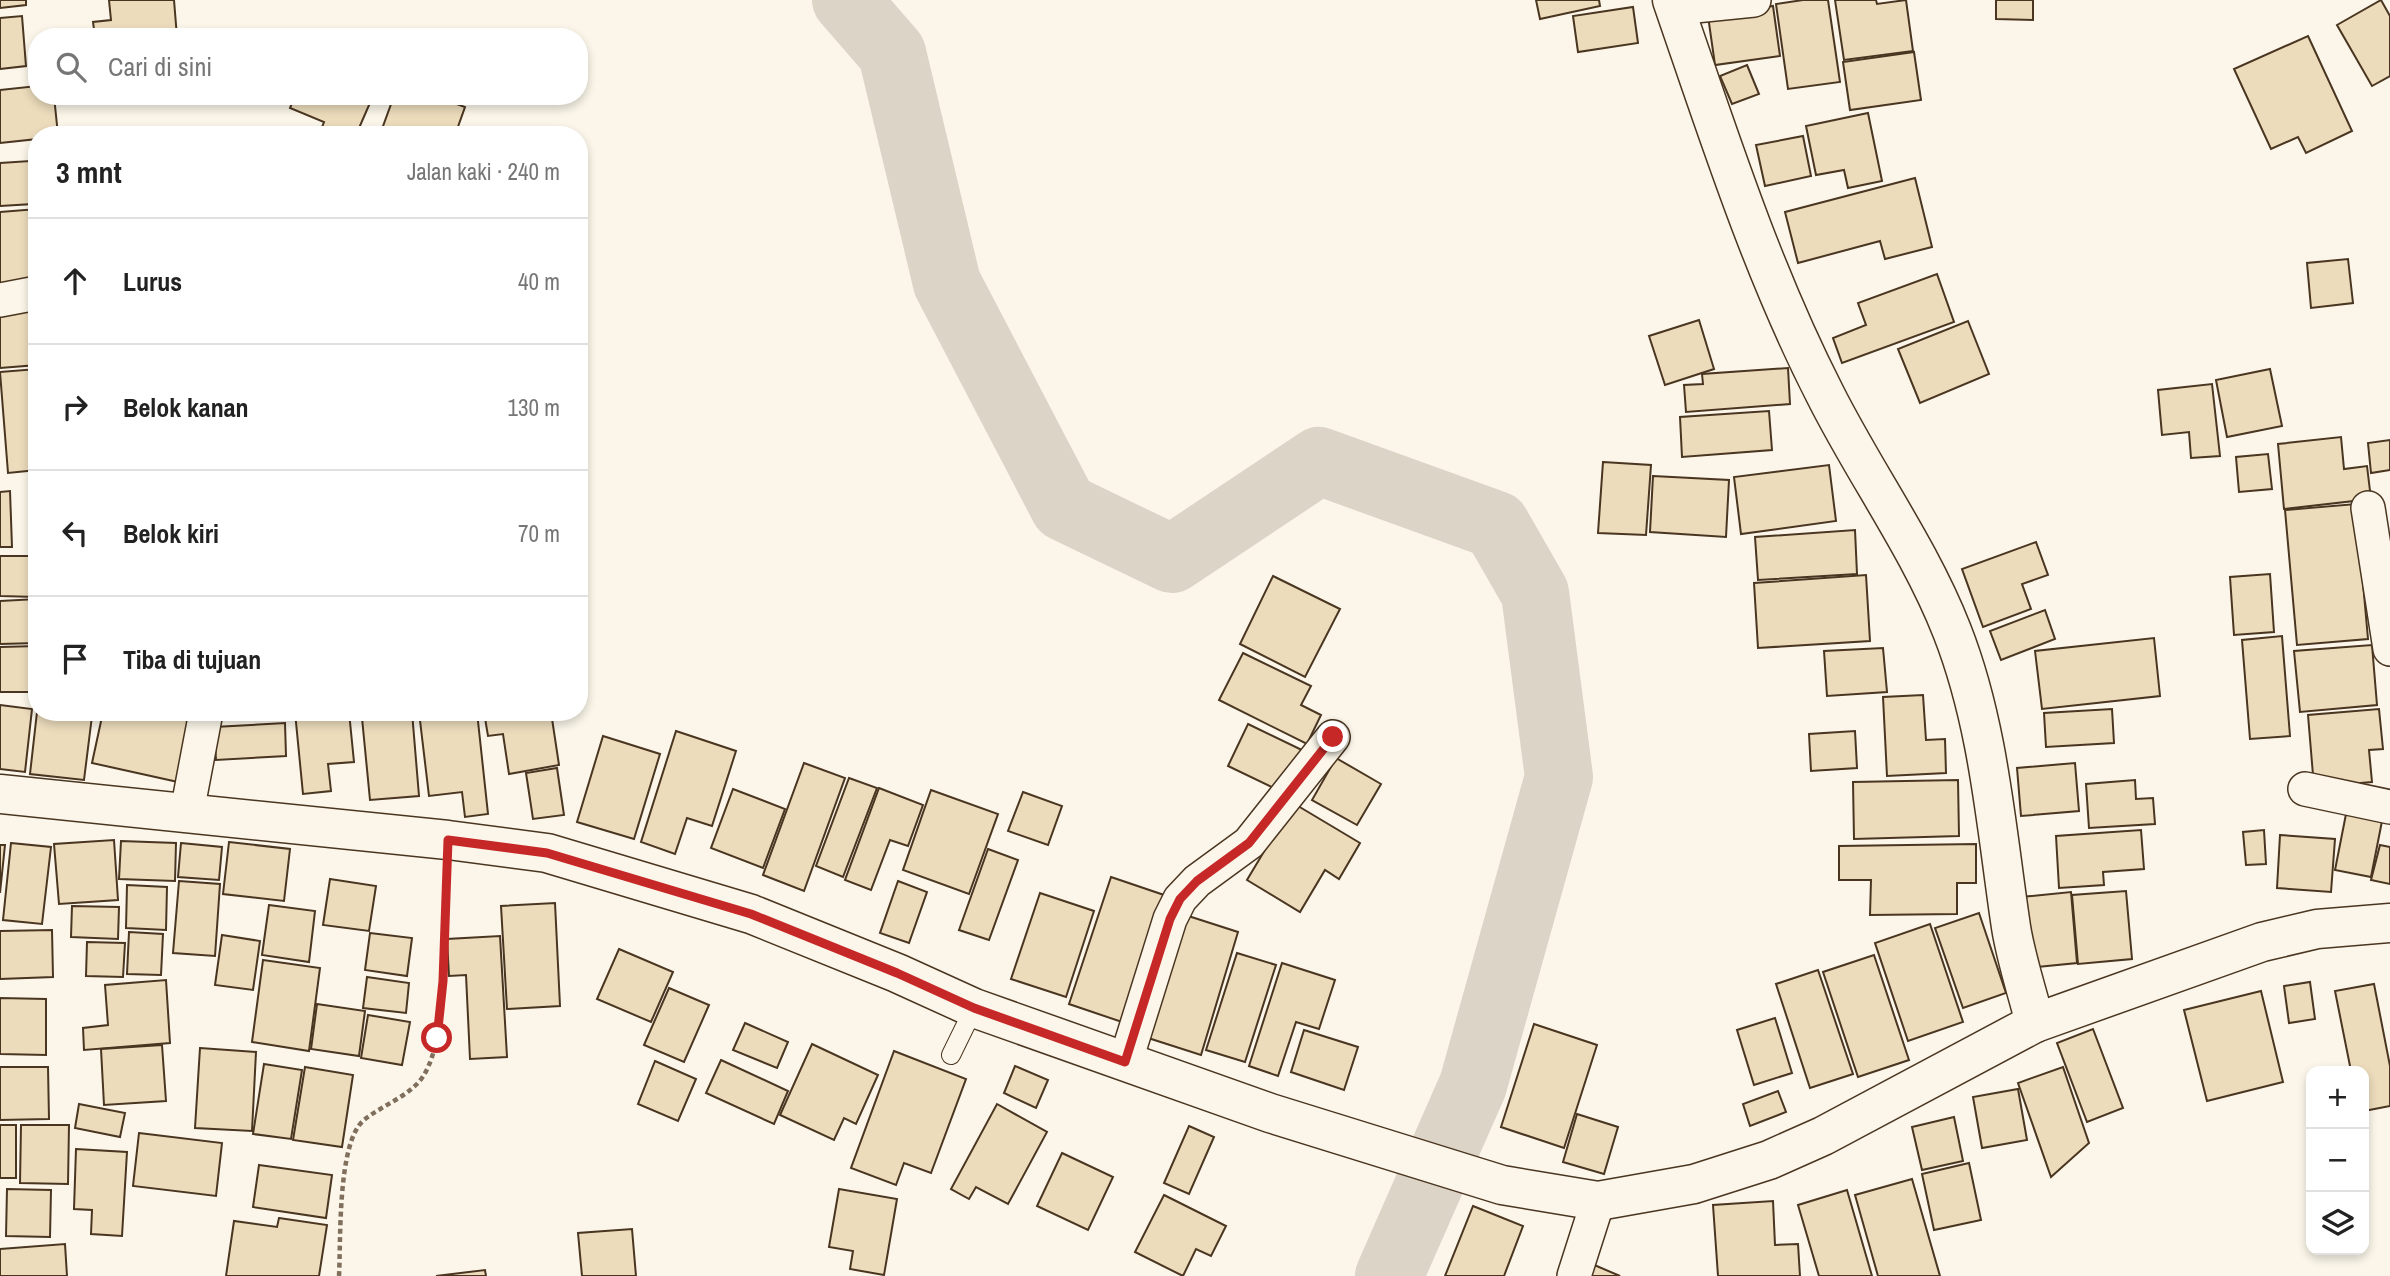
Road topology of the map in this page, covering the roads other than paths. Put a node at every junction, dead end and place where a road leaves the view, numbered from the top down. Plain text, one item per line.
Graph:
1 (1754, 0) edge
2 (1674, 4) edge
3 (28, 295) edge
4 (0, 300) edge
5 (2368, 508) dead end
6 (2390, 649) edge
7 (204, 721) edge
8 (1333, 737) dead end
9 (2305, 789) dead end
10 (0, 794) edge
11 (2390, 807) edge
12 (187, 812) junction
13 (2390, 923) edge
14 (974, 1008) junction
15 (2035, 1023) junction
16 (951, 1055) dead end
17 (1125, 1062) junction
18 (1598, 1201) junction
19 (1574, 1276) edge

1 - 2 street
2 - 15 street
3 - 4 street
5 - 6 street
7 - 12 street
8 - 17 street
9 - 11 street
10 - 12 street
12 - 14 street
13 - 15 street
14 - 16 lane
14 - 17 street
15 - 18 street
17 - 18 street
18 - 19 street

